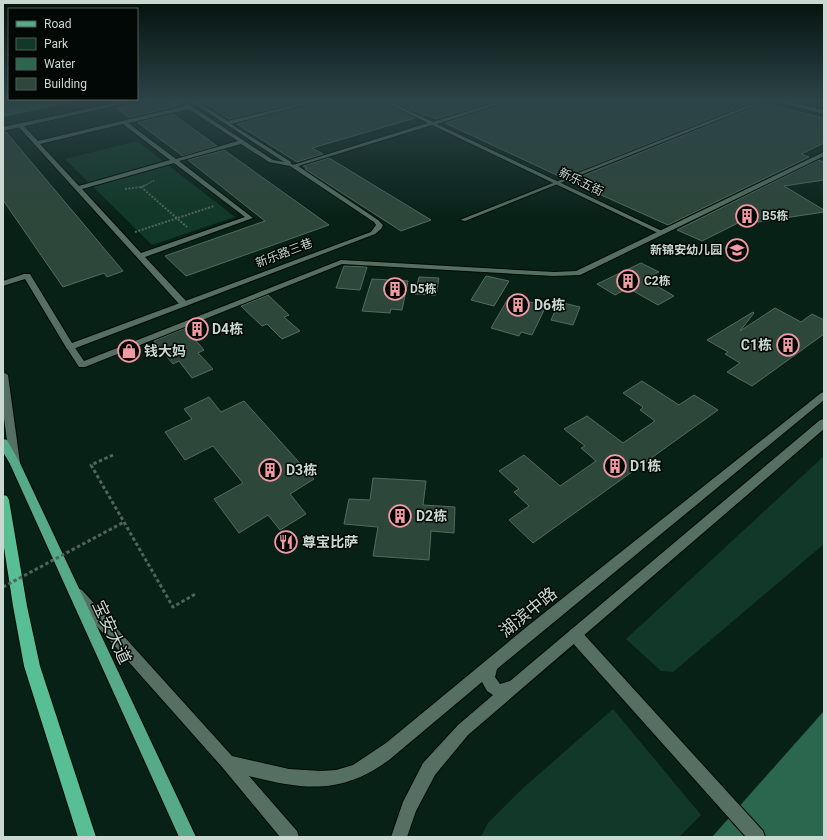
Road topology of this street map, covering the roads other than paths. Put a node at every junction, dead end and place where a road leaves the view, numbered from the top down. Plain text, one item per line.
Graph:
1 (33, 139) edge
2 (53, 139) edge
3 (147, 139) edge
4 (237, 139) edge
5 (252, 139) edge
6 (380, 139) edge
7 (466, 139) edge
8 (668, 139) edge
9 (241, 142) junction
10 (37, 143) junction
11 (824, 154) edge
12 (174, 160) junction
13 (293, 166) junction
14 (557, 183) junction
15 (78, 188) junction
16 (463, 220) dead end
17 (662, 233) junction
18 (140, 256) junction
19 (3, 284) edge
20 (184, 304) junction
21 (70, 347) junction
22 (3, 375) edge
23 (824, 395) edge
24 (824, 423) edge
25 (3, 443) edge
26 (15, 464) junction
27 (3, 500) edge
28 (71, 587) junction
29 (575, 634) junction
30 (492, 664) junction
31 (512, 688) junction
32 (227, 762) junction
33 (87, 835) edge
34 (188, 837) edge
35 (291, 837) edge
36 (399, 837) edge
37 (757, 837) edge

1 - 10 street
2 - 10 street
3 - 12 street
4 - 9 street, 新乐路三巷
5 - 13 street
6 - 13 street
7 - 14 street, 新乐五街
8 - 14 street
9 - 12 street
9 - 13 street, 新乐路三巷
10 - 15 street
11 - 17 street
12 - 15 street
12 - 18 street
13 - 20 street, 新乐路三巷
14 - 16 street
14 - 17 street, 新乐五街
15 - 18 street
17 - 21 street
18 - 20 street
19 - 21 street
20 - 21 street, 新乐路三巷
22 - 26 street
23 - 30 street, 湖滨中路
24 - 29 street
25 - 26 main road, 宝安大道
26 - 28 main road, 宝安大道
27 - 33 highway
28 - 32 street
28 - 34 main road, 宝安大道
29 - 31 street
29 - 37 street
30 - 31 street
30 - 32 street, 湖滨中路
31 - 36 street
32 - 35 street

